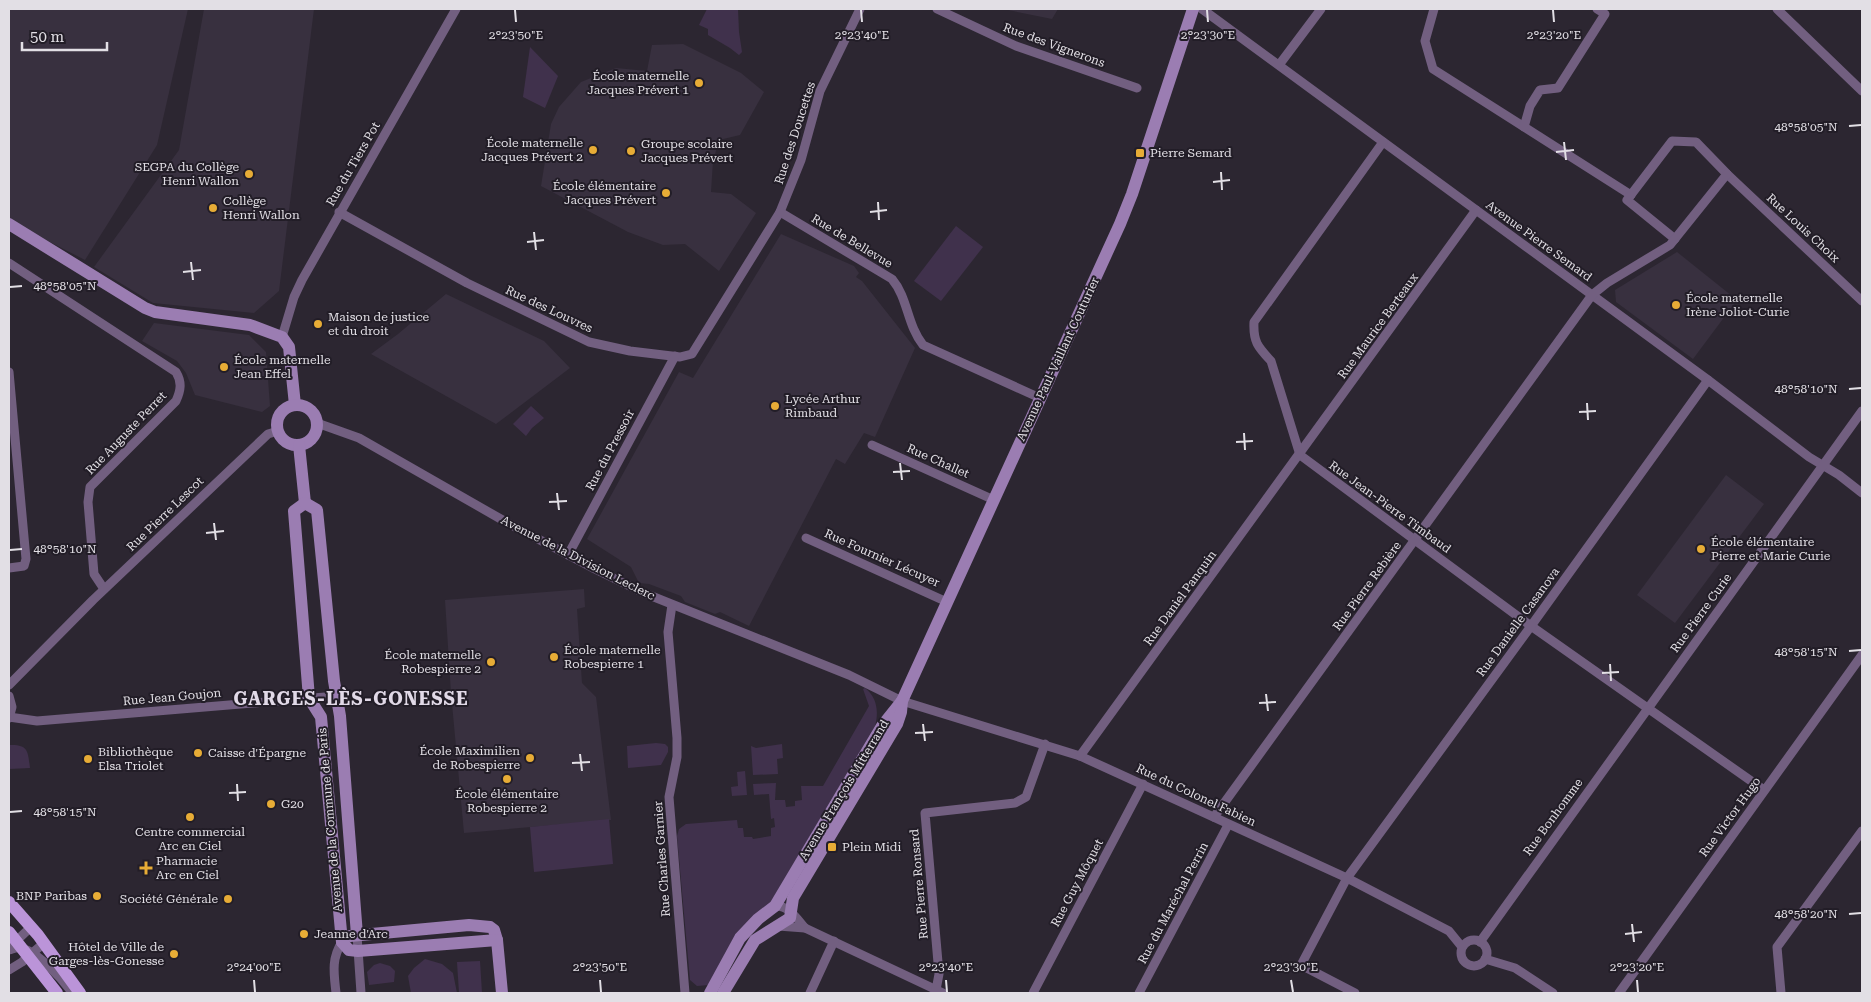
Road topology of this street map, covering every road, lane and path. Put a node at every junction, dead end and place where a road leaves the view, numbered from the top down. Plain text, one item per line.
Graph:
1 (456, 9) edge
2 (860, 9) edge
3 (937, 9) edge
4 (1193, 9) edge
5 (1202, 9) edge
6 (1321, 9) edge
7 (1434, 9) edge
8 (1597, 9) edge
9 (1778, 9) edge
10 (1280, 65) junction
11 (1137, 88) dead end
12 (1862, 91) edge
13 (1524, 127) junction
14 (1383, 142) junction
15 (1728, 174) junction
16 (1631, 195) junction
17 (1476, 210) junction
18 (340, 212) junction
19 (780, 212) junction
20 (9, 224) edge
21 (1675, 239) junction
22 (9, 263) edge
23 (1592, 295) junction
24 (1862, 301) edge
25 (282, 337) junction
26 (675, 356) junction
27 (9, 372) edge
28 (1708, 380) junction
29 (1040, 398) junction
30 (295, 405) junction
31 (1862, 411) edge
32 (317, 423) junction
33 (278, 431) junction
34 (299, 444) junction
35 (872, 445) dead end
36 (1300, 456) junction
37 (1824, 465) junction
38 (1862, 493) edge
39 (994, 500) junction
40 (305, 503) junction
41 (806, 538) dead end
42 (1415, 540) junction
43 (568, 555) junction
44 (9, 568) edge
45 (104, 589) junction
46 (947, 602) junction
47 (672, 604) junction
48 (1531, 626) junction
49 (1862, 655) edge
50 (9, 685) edge
51 (9, 696) edge
52 (337, 696) junction
53 (309, 698) junction
54 (902, 701) junction
55 (1647, 708) junction
56 (9, 717) edge
57 (1045, 744) junction
58 (1080, 756) junction
59 (1144, 784) junction
60 (1764, 790) junction
61 (1214, 817) junction
62 (1228, 825) junction
63 (1862, 831) edge
64 (1347, 878) junction
65 (9, 902) edge
66 (775, 906) junction
67 (791, 913) junction
68 (758, 919) junction
69 (31, 927) junction
70 (805, 928) junction
71 (774, 929) junction
72 (357, 934) junction
73 (497, 940) junction
74 (834, 941) junction
75 (342, 942) junction
76 (1480, 942) junction
77 (44, 943) junction
78 (18, 947) edge
79 (1462, 947) junction
80 (358, 951) junction
81 (1485, 960) junction
82 (9, 970) edge
83 (940, 992) edge
84 (57, 993) edge
85 (73, 993) edge
86 (80, 993) edge
87 (336, 993) edge
88 (361, 993) edge
89 (502, 993) edge
90 (685, 993) edge
91 (710, 993) edge
92 (723, 993) edge
93 (810, 993) edge
94 (1033, 993) edge
95 (1139, 993) edge
96 (1354, 993) edge
97 (1552, 993) edge
98 (1619, 993) edge
99 (1781, 993) edge

1 - 18 street, Rue du Tiers Pot
2 - 19 street, Rue des Doucettes
3 - 11 street, Rue des Vignerons
4 - 29 street, Avenue Paul-Vaillant Couturier
5 - 10 street, Avenue Pierre Semard
6 - 10 street
7 - 13 street
8 - 13 street
9 - 12 street
10 - 14 street, Avenue Pierre Semard
13 - 16 street
14 - 17 street, Avenue Pierre Semard
14 - 36 street
15 - 16 street, Rue Louis Choix
15 - 21 street, Rue Pierre Rebière
15 - 24 street, Rue Louis Choix
16 - 21 street
17 - 23 street, Avenue Pierre Semard
17 - 36 street, Rue Maurice Berteaux
18 - 25 street, Rue du Tiers Pot
18 - 26 street, Rue des Louvres
19 - 26 street, Rue des Louvres
19 - 29 street, Rue de Bellevue
20 - 25 street
21 - 23 street, Rue Pierre Rebière
22 - 45 street, Rue Auguste Perret
23 - 28 street, Avenue Pierre Semard
23 - 42 street, Rue Pierre Rebière
25 - 30 street
26 - 43 street, Rue du Pressoir
27 - 44 street
28 - 37 street, Avenue Pierre Semard
28 - 48 street, Rue Danielle Casanova
29 - 39 street, Avenue Paul-Vaillant Couturier
30 - 32 street
30 - 33 street
31 - 37 street, Rue Pierre Curie
32 - 34 street
32 - 43 street, Avenue de la Division Leclerc
33 - 34 street
33 - 45 street, Rue Pierre Lescot
34 - 40 street
35 - 39 street, Rue Challet
36 - 42 street, Rue Jean-Pierre Timbaud
36 - 58 street, Rue Daniel Panquin
37 - 38 street, Avenue Pierre Semard
37 - 55 street, Rue Pierre Curie
39 - 46 street, Avenue Paul-Vaillant Couturier
40 - 52 street, Avenue de la Commune de Paris
40 - 53 street, Avenue de la Commune de Paris
41 - 46 street, Rue Fournier Lécuyer
42 - 48 street, Rue Jean-Pierre Timbaud
42 - 61 street, Rue Pierre Rebière
43 - 47 street, Avenue de la Division Leclerc
45 - 50 street, Rue Pierre Lescot
46 - 54 street, Avenue Paul-Vaillant Couturier
47 - 54 street, Avenue de la Division Leclerc
47 - 90 street, Rue Charles Garnier
48 - 55 street, Rue Jean-Pierre Timbaud
48 - 64 street, Rue Danielle Casanova
49 - 60 street, Rue Victor Hugo
51 - 56 street
52 - 53 street, Rue Jean Goujon
52 - 72 street, Avenue de la Commune de Paris
53 - 56 street, Rue Jean Goujon
53 - 75 street, Avenue de la Commune de Paris
54 - 57 street, Rue du Colonel Fabien
54 - 66 street, Avenue François Mitterrand
54 - 67 street, Avenue François Mitterrand
55 - 60 street, Rue Jean-Pierre Timbaud
55 - 76 street, Rue Bonhomme
57 - 58 street, Rue du Colonel Fabien
57 - 83 street, Rue Pierre Ronsard
58 - 59 street, Rue du Colonel Fabien
59 - 61 street, Rue du Colonel Fabien
59 - 94 street, Rue Guy Môquet
60 - 98 street, Rue Victor Hugo
61 - 62 street, Rue du Colonel Fabien
62 - 64 street, Rue du Colonel Fabien
62 - 95 street, Rue du Maréchal Perrin
63 - 99 street
64 - 79 street, Rue du Colonel Fabien
64 - 96 street, Rue Danielle Casanova
65 - 69 main road
66 - 67 street
66 - 68 street, Avenue François Mitterrand
67 - 70 street
67 - 71 street, Avenue François Mitterrand
68 - 71 street
68 - 91 street, Avenue François Mitterrand
69 - 77 main road
69 - 78 street
70 - 71 street
70 - 74 street
71 - 92 street, Avenue François Mitterrand
72 - 73 street
72 - 75 street
72 - 80 street, Avenue de la Commune de Paris
73 - 80 street
73 - 89 street
74 - 83 street
74 - 93 street
75 - 80 street
75 - 87 street, Avenue de la Commune de Paris
76 - 79 street
76 - 81 street
77 - 78 street
77 - 86 main road
78 - 82 street
78 - 84 main road
78 - 85 street
79 - 81 street, Rue du Colonel Fabien
80 - 88 street, Avenue de la Commune de Paris
81 - 97 street, Rue du Colonel Fabien

